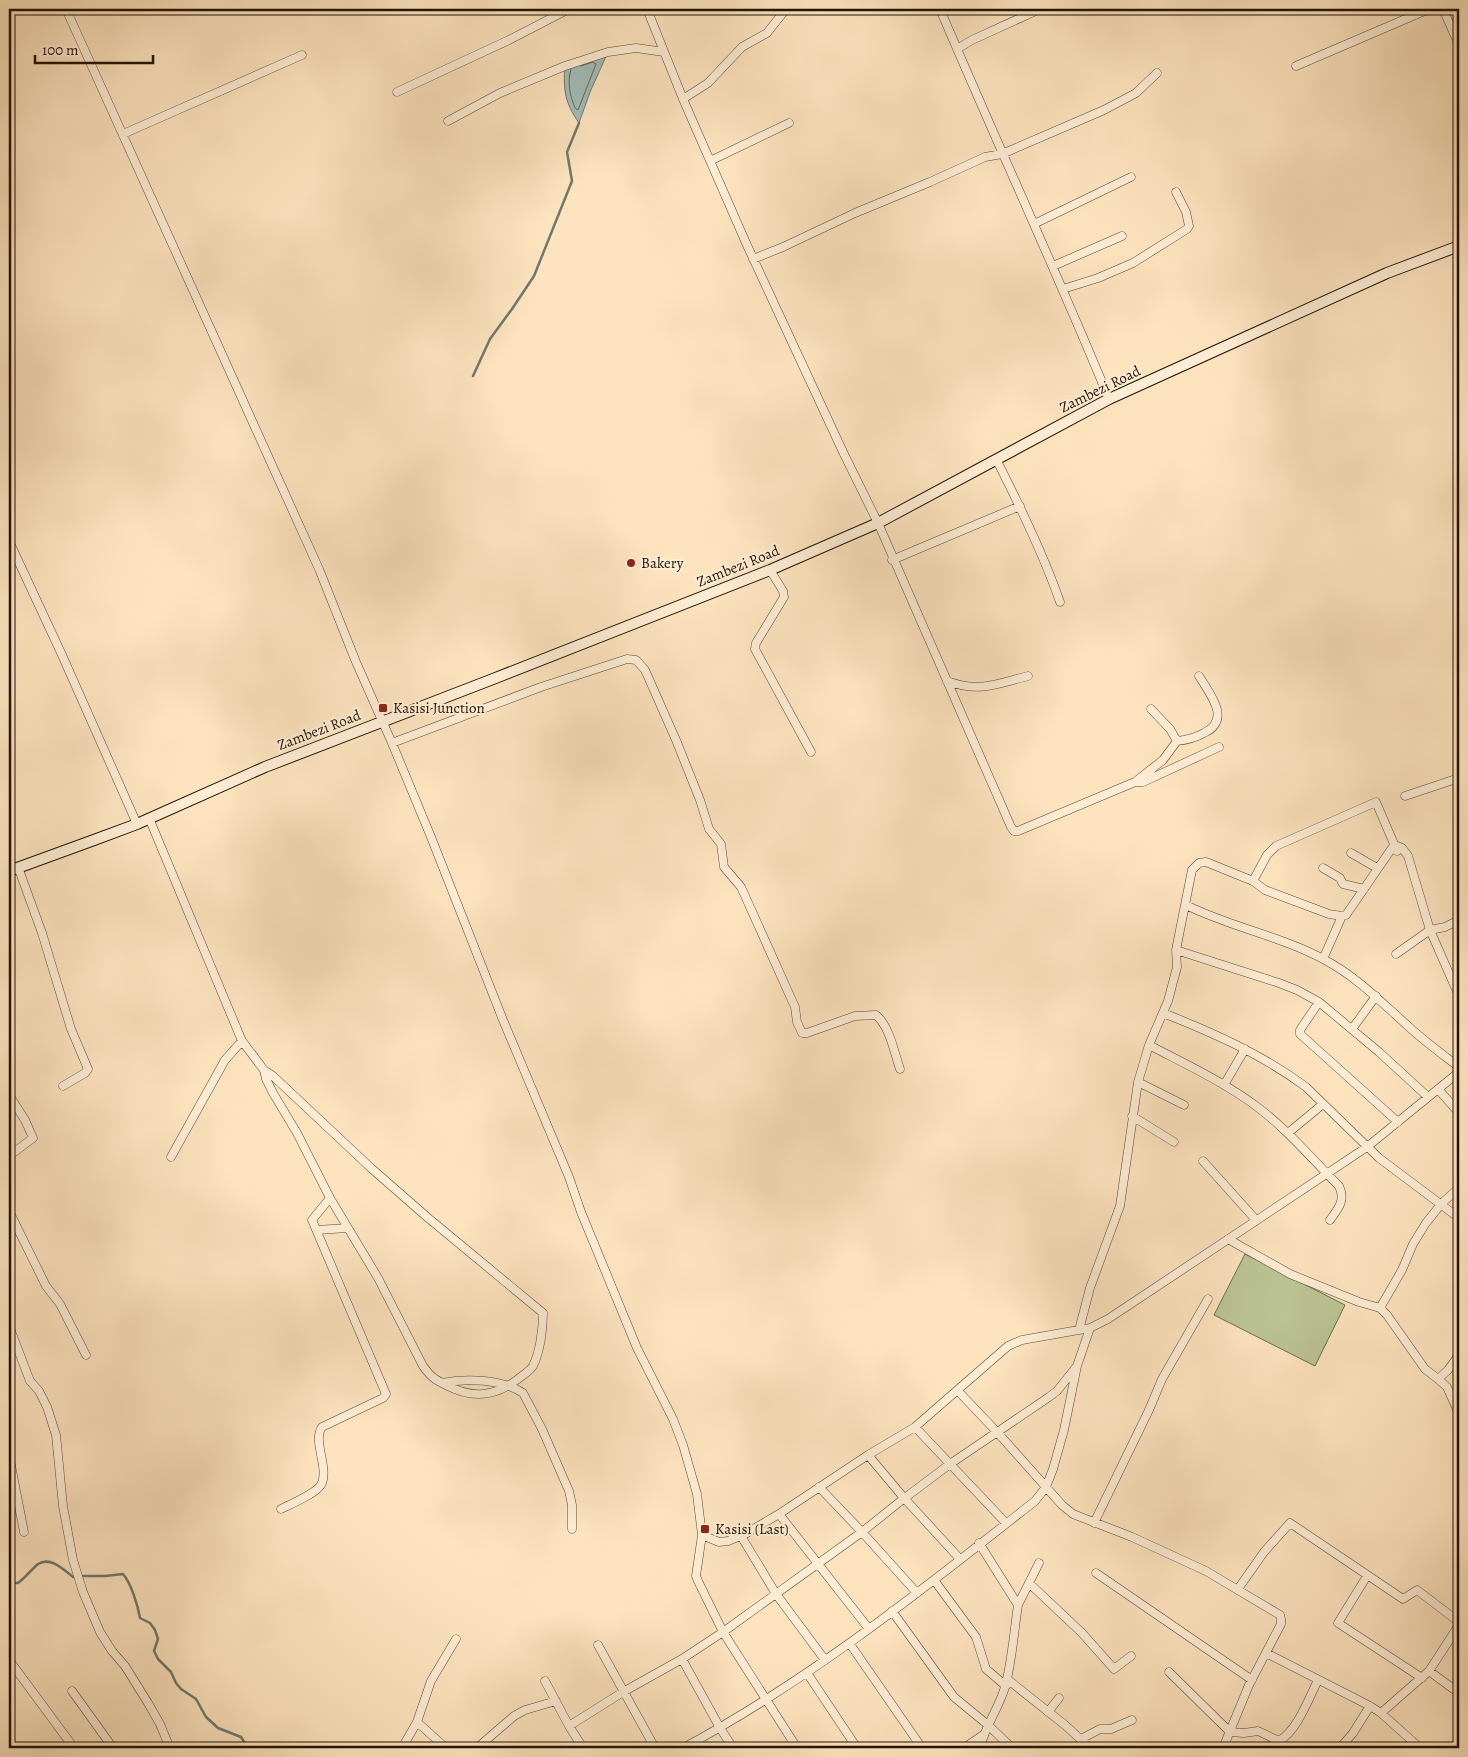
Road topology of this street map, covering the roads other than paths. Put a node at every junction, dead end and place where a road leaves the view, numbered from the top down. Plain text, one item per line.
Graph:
1 (66, 9) edge
2 (569, 9) edge
3 (647, 9) edge
4 (786, 9) edge
5 (940, 9) edge
6 (1040, 9) edge
7 (1428, 9) edge
8 (1443, 9) edge
9 (1459, 45) edge
10 (957, 49) junction
11 (664, 52) junction
12 (302, 55) dead end
13 (1296, 66) dead end
14 (1157, 74) dead end
15 (397, 92) dead end
16 (682, 99) junction
17 (448, 121) dead end
18 (789, 123) dead end
19 (123, 134) junction
20 (1002, 154) junction
21 (710, 161) junction
22 (1131, 177) dead end
23 (1176, 192) dead end
24 (1034, 224) junction
25 (1122, 236) dead end
26 (1459, 246) edge
27 (753, 259) junction
28 (1053, 266) junction
29 (1063, 289) junction
30 (1109, 399) junction
31 (996, 459) junction
32 (1020, 506) junction
33 (878, 523) junction
34 (9, 542) edge
35 (892, 560) junction
36 (770, 570) junction
37 (1060, 602) dead end
38 (1028, 676) dead end
39 (1199, 676) dead end
40 (947, 681) junction
41 (1151, 709) dead end
42 (382, 722) junction
43 (1177, 741) junction
44 (392, 743) junction
45 (1219, 747) dead end
46 (812, 752) dead end
47 (1459, 778) edge
48 (1135, 782) junction
49 (1405, 796) dead end
50 (149, 818) junction
51 (137, 824) junction
52 (1397, 851) junction
53 (1351, 854) dead end
54 (1323, 868) dead end
55 (1377, 868) junction
56 (13, 869) edge
57 (1253, 881) junction
58 (1364, 889) junction
59 (1186, 904) junction
60 (1342, 916) junction
61 (1459, 920) edge
62 (1430, 930) junction
63 (1176, 950) junction
64 (1396, 954) dead end
65 (1323, 959) junction
66 (1376, 996) junction
67 (1459, 996) edge
68 (1319, 1002) junction
69 (1163, 1013) junction
70 (1352, 1029) junction
71 (242, 1041) junction
72 (1150, 1045) junction
73 (1245, 1048) junction
74 (1459, 1067) edge
75 (264, 1070) junction
76 (900, 1070) dead end
77 (1459, 1072) edge
78 (1138, 1082) junction
79 (1224, 1085) junction
80 (63, 1086) dead end
81 (1438, 1089) junction
82 (9, 1095) edge
83 (1428, 1096) junction
84 (1323, 1104) junction
85 (1184, 1105) dead end
86 (1459, 1113) edge
87 (1132, 1116) junction
88 (1398, 1122) junction
89 (1288, 1133) junction
90 (1174, 1142) dead end
91 (1367, 1147) junction
92 (9, 1156) edge
93 (171, 1157) dead end
94 (1203, 1161) dead end
95 (1326, 1174) junction
96 (1459, 1188) edge
97 (330, 1198) junction
98 (1442, 1203) junction
99 (9, 1210) edge
100 (1459, 1218) edge
101 (1256, 1220) junction
102 (1330, 1220) dead end
103 (347, 1228) junction
104 (317, 1230) junction
105 (1228, 1239) junction
106 (1208, 1300) dead end
107 (1380, 1308) junction
108 (9, 1326) edge
109 (1090, 1328) junction
110 (1079, 1330) junction
111 (1459, 1355) edge
112 (86, 1356) dead end
113 (1077, 1366) junction
114 (1438, 1379) junction
115 (442, 1383) junction
116 (508, 1387) junction
117 (958, 1391) junction
118 (1459, 1414) edge
119 (915, 1427) junction
120 (997, 1432) junction
121 (9, 1455) edge
122 (868, 1455) junction
123 (950, 1464) junction
124 (819, 1487) junction
125 (1046, 1487) junction
126 (904, 1498) junction
127 (281, 1509) dead end
128 (780, 1514) junction
129 (1006, 1523) junction
130 (1094, 1523) junction
131 (572, 1529) dead end
132 (24, 1532) dead end
133 (862, 1532) junction
134 (702, 1535) junction
135 (741, 1536) junction
136 (979, 1543) junction
137 (960, 1559) junction
138 (1039, 1562) dead end
139 (818, 1564) junction
140 (1096, 1574) dead end
141 (1367, 1576) junction
142 (934, 1580) junction
143 (1029, 1583) junction
144 (1238, 1589) junction
145 (916, 1593) junction
146 (776, 1594) junction
147 (1018, 1605) junction
148 (892, 1611) junction
149 (1459, 1624) edge
150 (869, 1629) junction
151 (723, 1632) junction
152 (456, 1639) dead end
153 (850, 1644) junction
154 (598, 1645) dead end
155 (1266, 1653) junction
156 (1132, 1656) dead end
157 (682, 1659) junction
158 (9, 1660) edge
159 (825, 1660) junction
160 (1429, 1671) junction
161 (1169, 1672) dead end
162 (806, 1673) junction
163 (1422, 1678) junction
164 (1252, 1680) junction
165 (1318, 1680) junction
166 (545, 1681) dead end
167 (1006, 1682) junction
168 (72, 1691) dead end
169 (623, 1692) junction
170 (1459, 1693) edge
171 (1060, 1698) dead end
172 (766, 1700) junction
173 (556, 1701) junction
174 (1370, 1706) junction
175 (1048, 1712) junction
176 (1381, 1713) junction
177 (1132, 1720) dead end
178 (417, 1722) junction
179 (988, 1725) junction
180 (569, 1726) junction
181 (720, 1728) junction
182 (1230, 1732) junction
183 (983, 1735) junction
184 (1081, 1739) junction
185 (582, 1746) edge
186 (74, 1748) edge
187 (113, 1748) edge
188 (168, 1748) edge
189 (402, 1748) edge
190 (446, 1748) edge
191 (478, 1748) edge
192 (572, 1748) edge
193 (655, 1748) edge
194 (682, 1748) edge
195 (733, 1748) edge
196 (797, 1748) edge
197 (857, 1748) edge
198 (922, 1748) edge
199 (964, 1748) edge
200 (980, 1748) edge
201 (1012, 1748) edge
202 (1090, 1748) edge
203 (1222, 1748) edge
204 (1340, 1748) edge
205 (1420, 1748) edge

1 - 19 street
2 - 15 street
3 - 11 street
4 - 16 street
5 - 10 street
6 - 10 street
7 - 13 street
8 - 9 street
10 - 20 street
11 - 16 street
11 - 17 street
12 - 19 street
14 - 20 street
16 - 21 street
18 - 21 street
19 - 42 street
20 - 24 street
20 - 27 street
21 - 27 street
22 - 24 street
23 - 29 street
24 - 28 street
25 - 28 street
26 - 30 main road, Zambezi Road
27 - 33 street
28 - 29 street
29 - 30 street
30 - 31 main road, Zambezi Road
31 - 32 street
31 - 33 main road, Zambezi Road
32 - 35 street
32 - 37 street
33 - 35 street
33 - 36 main road, Zambezi Road
34 - 51 street
35 - 40 street
36 - 42 main road, Zambezi Road
36 - 46 street
38 - 40 street
39 - 43 street
40 - 48 street
41 - 43 street
42 - 44 street
42 - 50 main road, Zambezi Road
43 - 48 street
44 - 76 street
44 - 134 street
45 - 48 street
47 - 49 street
50 - 51 main road, Zambezi Road
50 - 71 street
51 - 56 main road, Zambezi Road
52 - 55 street
52 - 57 street
52 - 62 street
53 - 55 street
54 - 58 street
55 - 58 street
56 - 80 street
57 - 59 street
57 - 60 street
58 - 60 street
59 - 63 street
59 - 65 street
60 - 65 street
61 - 62 street
62 - 64 street
62 - 67 street
63 - 68 street
63 - 69 street
65 - 66 street
66 - 70 street
66 - 74 street
68 - 70 street
68 - 88 street
69 - 72 street
69 - 73 street
70 - 83 street
71 - 75 street
71 - 93 street
72 - 78 street
72 - 79 street
73 - 79 street
73 - 84 street
75 - 97 street
75 - 116 street
77 - 81 street
78 - 85 street
78 - 87 street
79 - 89 street
81 - 83 street
81 - 86 street
82 - 92 street
83 - 88 street
84 - 89 street
84 - 91 street
87 - 90 street
87 - 110 street
88 - 91 street
89 - 95 street
91 - 95 street
91 - 98 street
94 - 101 street
95 - 101 street
95 - 102 street
96 - 98 street
97 - 103 street
97 - 104 street
98 - 100 street
98 - 107 street
99 - 112 street
101 - 105 street
103 - 104 street
103 - 115 street
104 - 127 street
105 - 107 street
105 - 109 street
106 - 130 street
107 - 114 street
108 - 188 street
109 - 110 street
109 - 113 street
110 - 117 street
111 - 114 street
113 - 120 street
113 - 125 street
114 - 118 street
115 - 116 street
115 - 116 street
116 - 131 street
117 - 119 street
117 - 120 street
119 - 122 street
119 - 123 street
120 - 123 street
120 - 125 street
121 - 132 street
122 - 124 street
122 - 126 street
123 - 126 street
123 - 129 street
124 - 128 street
124 - 133 street
125 - 129 street
125 - 130 street
126 - 133 street
126 - 137 street
128 - 135 street
128 - 139 street
129 - 136 street
130 - 144 street
133 - 139 street
133 - 145 street
134 - 135 street
134 - 151 street
135 - 146 street
136 - 137 street
136 - 147 street
137 - 142 street
138 - 143 street
139 - 146 street
139 - 150 street
140 - 164 street
141 - 144 street
141 - 149 street
141 - 163 street
142 - 145 street
142 - 167 street
143 - 147 street
143 - 156 street
144 - 155 street
145 - 148 street
146 - 151 street
146 - 159 street
147 - 167 street
148 - 150 street
148 - 179 street
149 - 160 street
150 - 153 street
151 - 157 street
151 - 172 street
152 - 178 street
153 - 159 street
153 - 198 street
154 - 169 street
155 - 164 street
155 - 165 street
157 - 169 street
157 - 181 street
158 - 186 street
159 - 162 street
160 - 163 street
160 - 170 street
161 - 182 street
162 - 172 street
162 - 197 street
163 - 176 street
164 - 182 street
165 - 174 street
165 - 182 street
166 - 173 street
167 - 175 street
167 - 179 street
168 - 187 street
169 - 180 street
169 - 193 street
171 - 175 street
172 - 181 street
172 - 196 street
173 - 180 street
173 - 191 street
174 - 176 street
174 - 204 street
175 - 184 street
176 - 205 street
177 - 184 street
178 - 189 street
178 - 190 street
179 - 183 street
179 - 201 street
180 - 185 street
181 - 194 street
181 - 195 street
182 - 203 street
183 - 199 street
183 - 200 street
184 - 202 street
185 - 192 street

